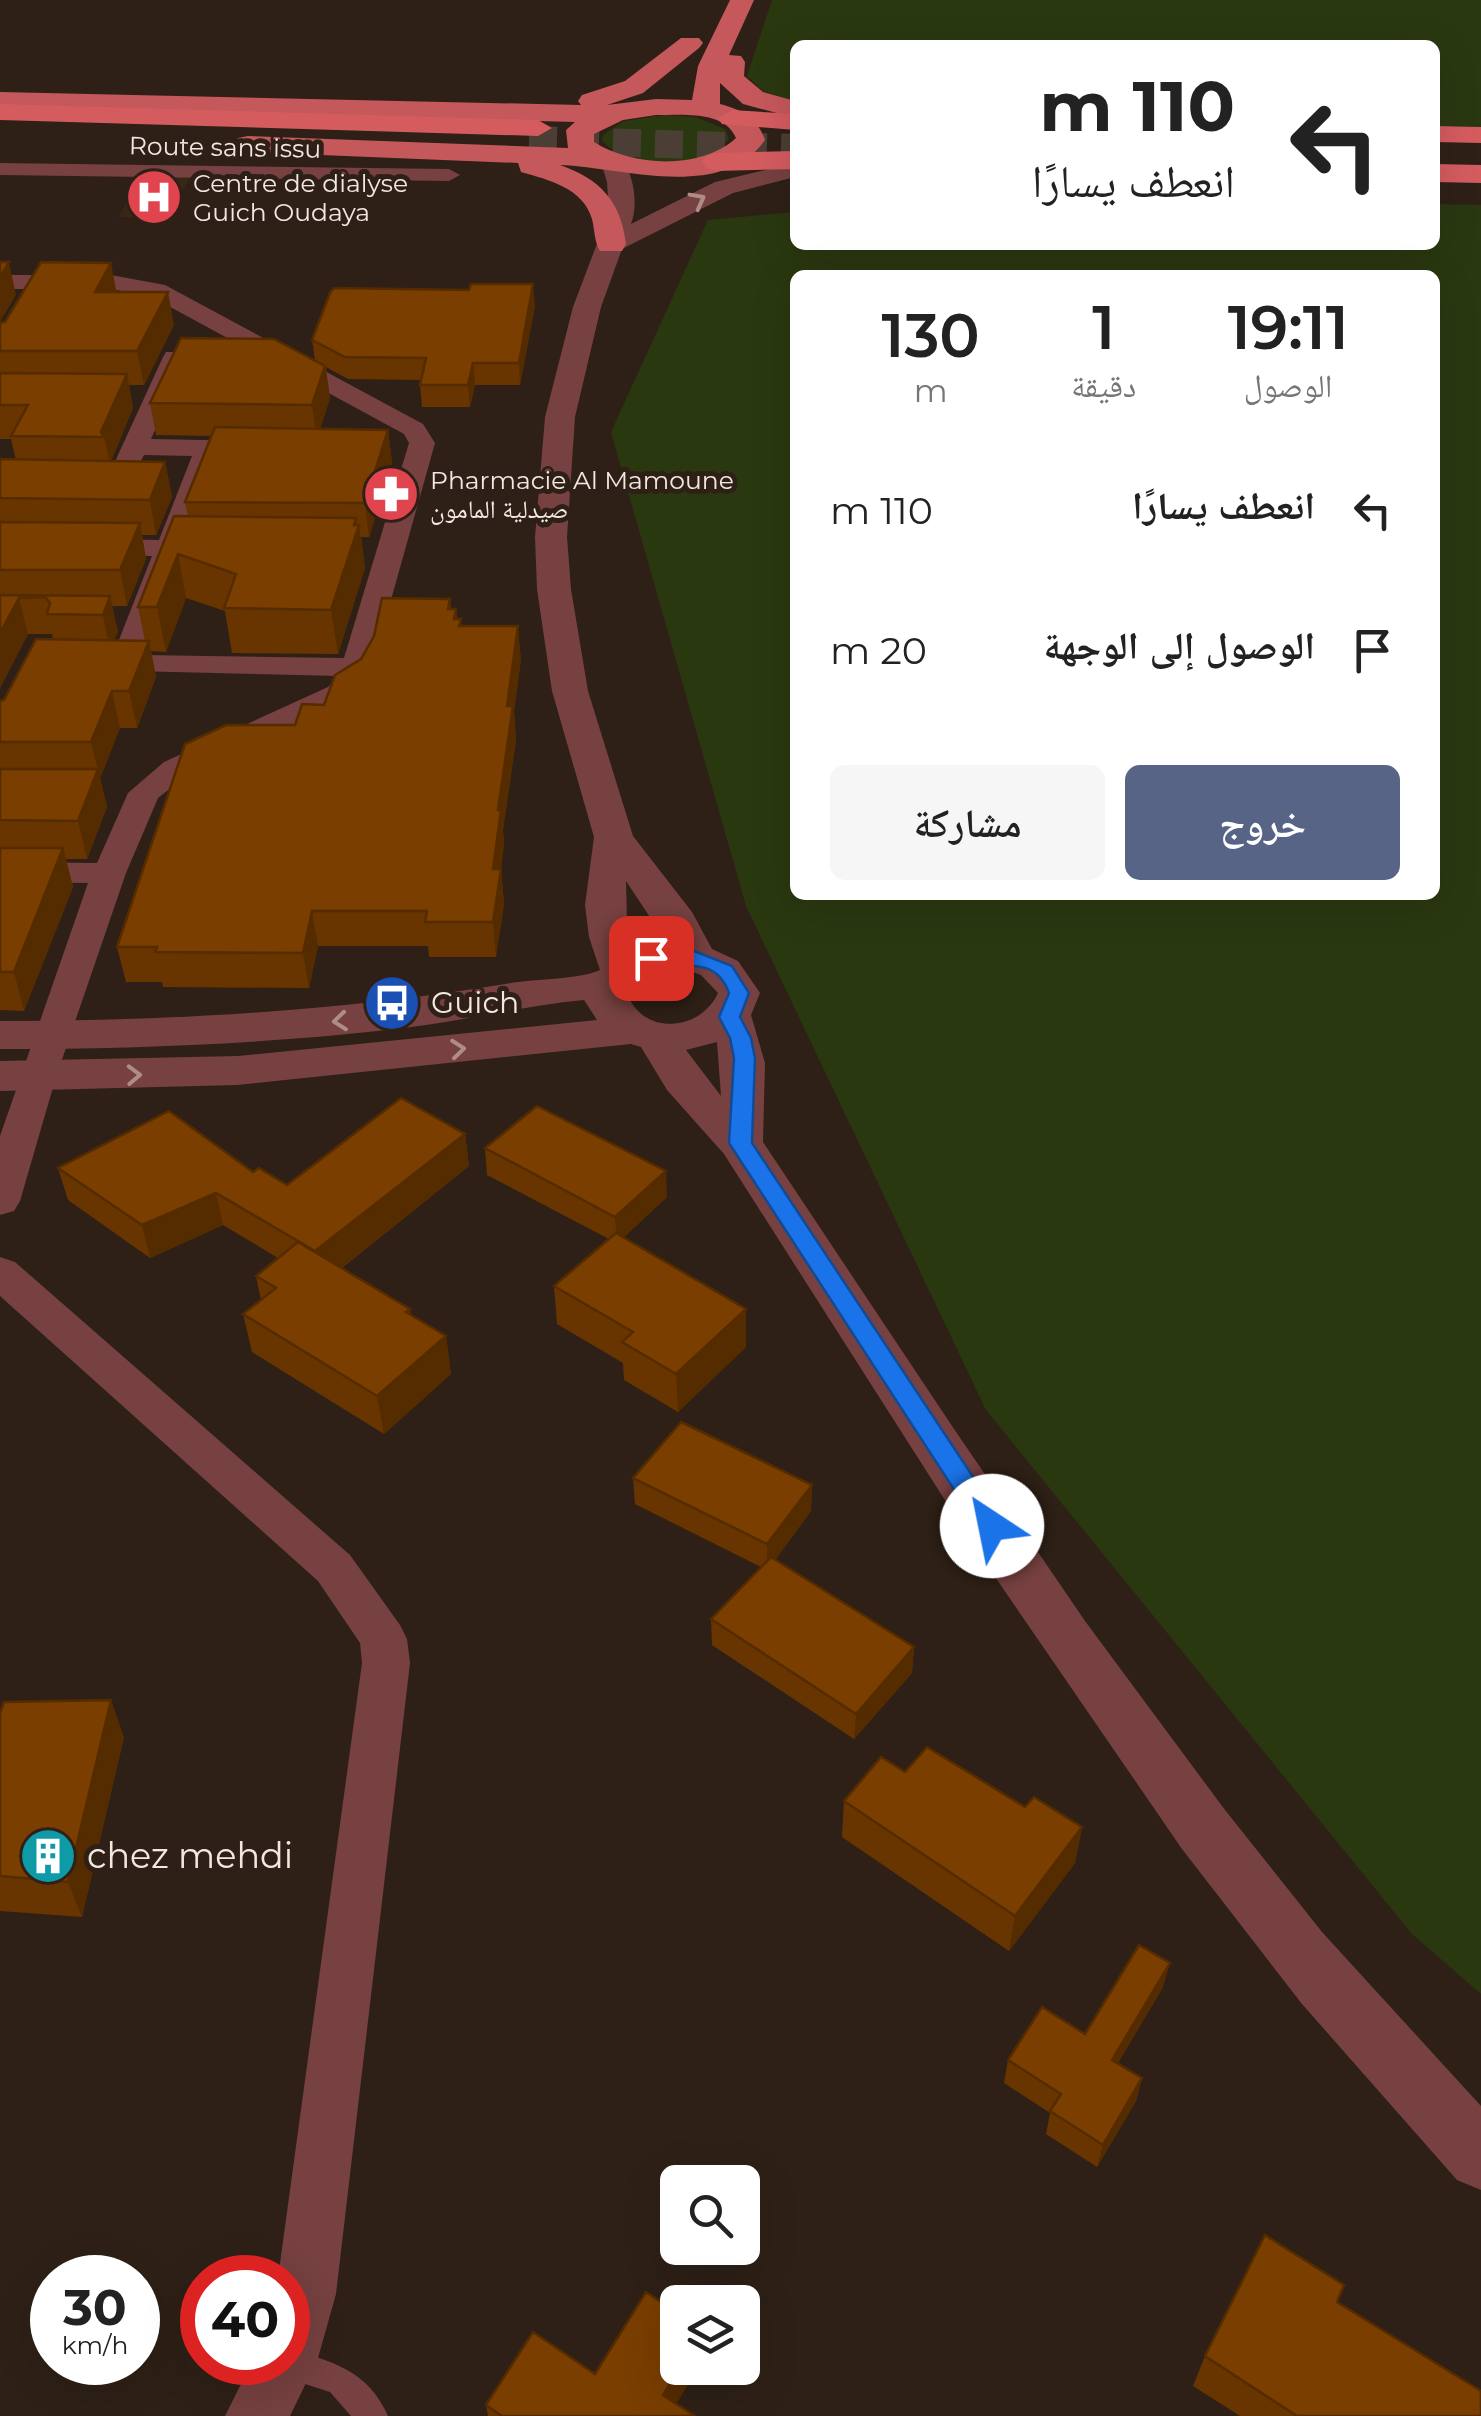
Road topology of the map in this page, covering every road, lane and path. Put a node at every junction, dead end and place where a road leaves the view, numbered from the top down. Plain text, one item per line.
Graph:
1 (742, 0) edge
2 (699, 14) dead end
3 (690, 42) junction
4 (722, 45) junction
5 (0, 100) edge
6 (790, 109) edge
7 (442, 111) junction
8 (626, 111) junction
9 (0, 112) edge
10 (723, 114) junction
11 (790, 121) edge
12 (0, 128) edge
13 (1440, 134) edge
14 (1481, 135) edge
15 (0, 138) edge
16 (1440, 147) edge
17 (1481, 148) edge
18 (414, 149) junction
19 (1440, 158) edge
20 (1481, 159) edge
21 (606, 160) junction
22 (790, 160) edge
23 (703, 164) junction
24 (0, 169) edge
25 (790, 171) edge
26 (1440, 173) edge
27 (1481, 174) edge
28 (449, 175) dead end
29 (611, 244) junction
30 (0, 282) edge
31 (196, 313) junction
32 (135, 447) junction
33 (208, 448) junction
34 (286, 449) edge
35 (195, 485) junction
36 (0, 544) edge
37 (169, 548) junction
38 (249, 549) edge
39 (105, 618) edge
40 (141, 618) junction
41 (68, 664) edge
42 (124, 664) junction
43 (360, 667) junction
44 (108, 793) dead end
45 (144, 793) junction
46 (614, 836) junction
47 (0, 872) edge
48 (110, 873) junction
49 (694, 957) junction
50 (616, 978) junction
51 (730, 1017) junction
52 (646, 1033) junction
53 (0, 1035) edge
54 (52, 1035) junction
55 (561, 1038) junction
56 (18, 1077) edge
57 (684, 1080) junction
58 (740, 1143) junction
59 (0, 1202) edge
60 (0, 1272) edge
61 (1481, 2156) edge
62 (310, 2262) edge
63 (310, 2369) edge
64 (273, 2385) edge
65 (256, 2416) edge
66 (372, 2416) edge

1 - 4 main road
2 - 3 main road
3 - 7 main road
3 - 8 main road
4 - 6 main road
4 - 10 main road
5 - 7 main road
7 - 8 main road
8 - 10 main road
8 - 21 main road
9 - 12 highway
10 - 11 highway
10 - 23 main road
13 - 14 highway
15 - 18 main road
16 - 17 highway
18 - 21 main road
18 - 29 main road
19 - 20 highway
21 - 23 main road
21 - 29 street
22 - 23 highway
23 - 29 street
24 - 28 street, Route sans issu
29 -> 25 street
26 - 27 highway
29 - 46 street
30 - 31 street
31 - 32 street
31 - 43 street
32 - 33 street
32 - 35 street
33 - 34 street
33 - 35 street
35 - 37 street
36 - 37 street
37 - 38 street
37 - 40 street
39 - 40 street
40 - 42 street
41 - 42 street
42 - 43 street
43 - 45 street
44 - 45 street
45 - 48 street
46 - 49 street
46 - 50 street
47 - 48 street
48 - 54 street
49 - 50 street
49 - 51 street
50 - 52 street
50 -> 54 street
51 - 52 street
51 - 58 street
52 - 55 street
52 - 57 street
53 - 54 street
54 - 56 street
56 -> 55 street
55 - 57 street
56 - 59 street
57 - 58 street
58 - 61 street
60 - 62 street
63 - 66 lane
64 - 65 street

